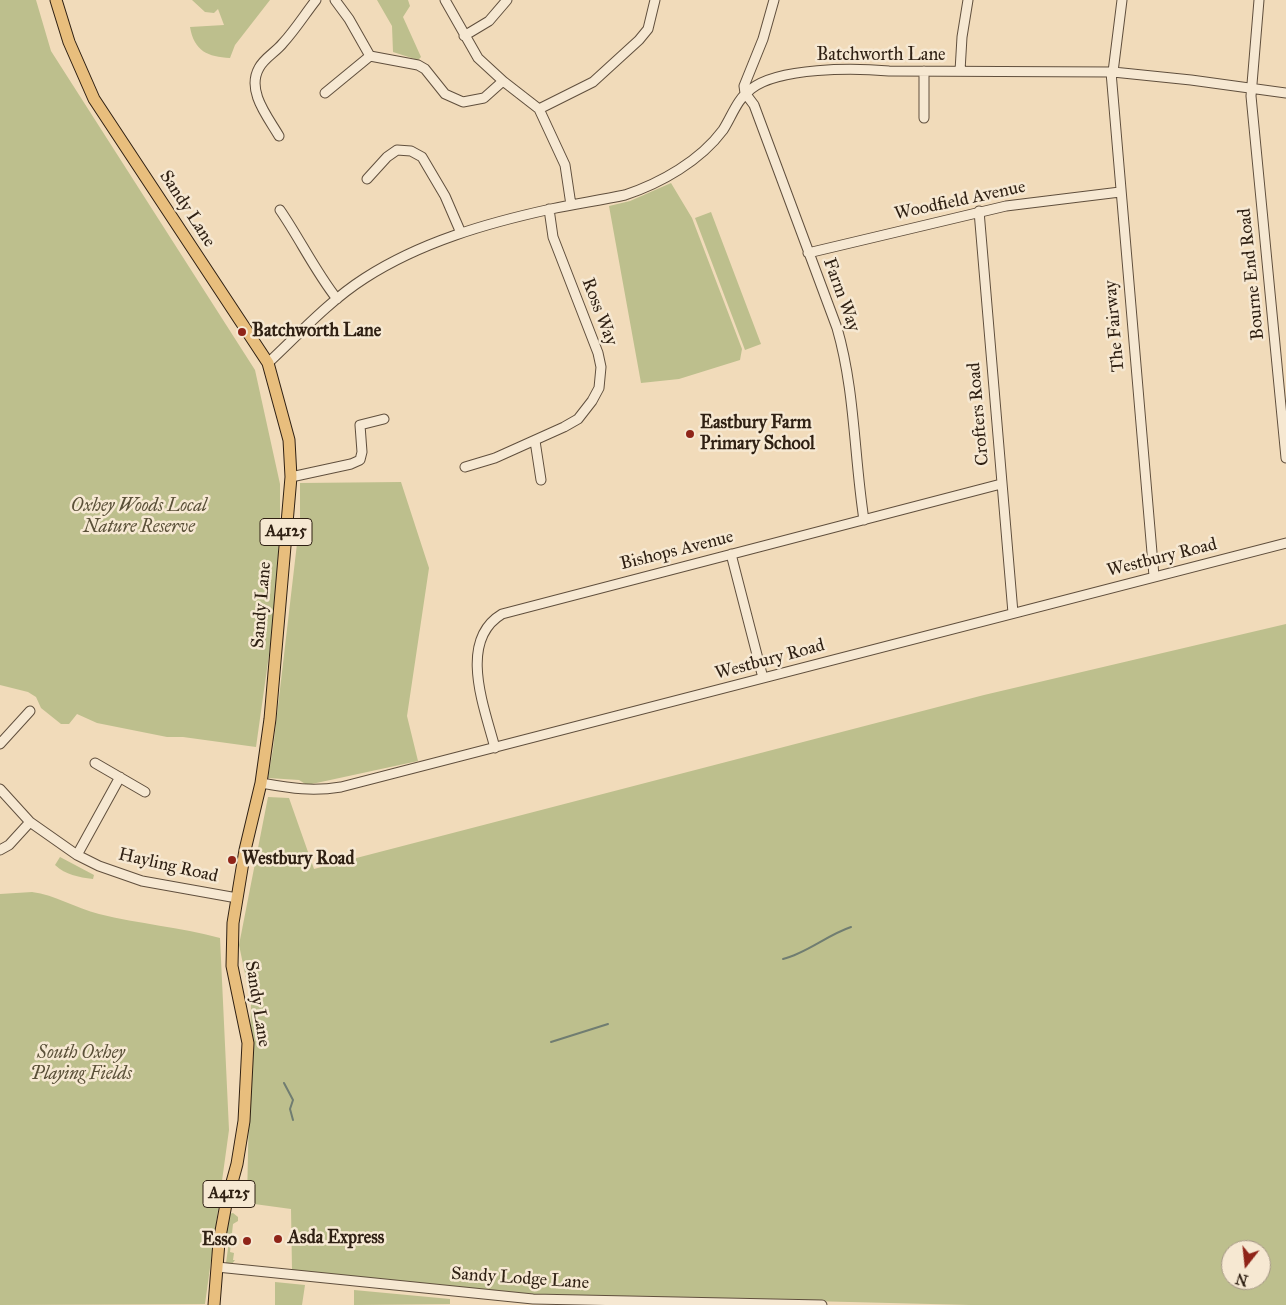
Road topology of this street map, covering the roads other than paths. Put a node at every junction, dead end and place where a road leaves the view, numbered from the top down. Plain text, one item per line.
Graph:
1 (56, 0) edge
2 (316, 0) edge
3 (335, 0) edge
4 (445, 0) edge
5 (507, 0) edge
6 (655, 0) edge
7 (774, 0) edge
8 (968, 0) edge
9 (1122, 0) edge
10 (1260, 0) edge
11 (464, 36) junction
12 (370, 56) junction
13 (924, 71) junction
14 (960, 71) junction
15 (1112, 72) junction
16 (503, 81) junction
17 (1250, 88) junction
18 (325, 93) dead end
19 (745, 93) junction
20 (1286, 93) edge
21 (539, 110) junction
22 (924, 118) dead end
23 (279, 136) dead end
24 (367, 180) dead end
25 (1120, 192) junction
26 (571, 205) junction
27 (280, 210) dead end
28 (549, 210) junction
29 (979, 211) junction
30 (461, 233) junction
31 (808, 253) junction
32 (337, 298) junction
33 (268, 363) junction
34 (384, 419) dead end
35 (534, 441) junction
36 (1286, 458) edge
37 (464, 467) dead end
38 (291, 477) junction
39 (541, 480) dead end
40 (1001, 484) junction
41 (864, 520) junction
42 (1286, 543) edge
43 (731, 554) junction
44 (1154, 576) junction
45 (1013, 613) junction
46 (763, 678) junction
47 (30, 711) dead end
48 (0, 744) edge
49 (495, 748) junction
50 (95, 763) dead end
51 (120, 778) junction
52 (260, 783) junction
53 (0, 789) edge
54 (145, 792) dead end
55 (30, 822) junction
56 (0, 850) edge
57 (77, 855) junction
58 (237, 898) junction
59 (217, 1267) junction
60 (571, 1303) edge
61 (604, 1303) edge
62 (214, 1305) edge
63 (806, 1305) edge
64 (822, 1305) edge

1 - 33 main road, Sandy Lane / A4125
2 - 23 street
3 - 12 street
4 - 11 street
5 - 11 street
6 - 21 street
7 - 19 street
8 - 14 street
9 - 15 street, The Fairway
10 - 17 street, Bourne End Road
11 - 16 street
12 - 16 street
12 - 18 street
13 - 14 street, Batchworth Lane
13 - 19 street, Batchworth Lane
13 - 22 street
14 - 15 street, Batchworth Lane
15 - 17 street, Batchworth Lane
15 - 25 street, The Fairway
16 - 21 street
17 - 20 street, Batchworth Lane
17 - 36 street, Bourne End Road
19 - 26 street, Batchworth Lane
19 - 31 street, Farm Way
21 - 26 street
24 - 30 street
25 - 29 street, Woodfield Avenue
25 - 44 street, The Fairway
26 - 28 street, Batchworth Lane
27 - 32 street
28 - 30 street, Batchworth Lane
28 - 35 street, Ross Way
29 - 31 street, Woodfield Avenue
29 - 40 street, Crofters Road
30 - 32 street, Batchworth Lane
31 - 41 street, Farm Way
32 - 33 street, Batchworth Lane
33 - 38 main road, Sandy Lane / A4125
34 - 38 street
35 - 37 street, Ross Way
35 - 39 street
38 - 52 main road, Sandy Lane / A4125
40 - 41 street, Bishops Avenue
40 - 45 street, Crofters Road
41 - 43 street, Bishops Avenue
42 - 44 street, Westbury Road
43 - 46 street
43 - 49 street, Bishops Avenue
44 - 45 street, Westbury Road
45 - 46 street, Westbury Road
46 - 49 street, Westbury Road
47 - 48 street
49 - 52 street, Westbury Road
50 - 51 street
51 - 54 street
51 - 57 street
52 - 58 main road, Sandy Lane / A4125
53 - 55 street, Hayling Road
55 - 56 street
55 - 57 street, Hayling Road
57 - 58 street, Hayling Road
58 - 59 main road, Sandy Lane / A4125
59 - 60 street, Sandy Lodge Lane
59 - 62 main road, A4125
60 - 61 street, Sandy Lodge Lane
61 - 63 street, Sandy Lodge Lane
63 - 64 street, Sandy Lodge Lane

